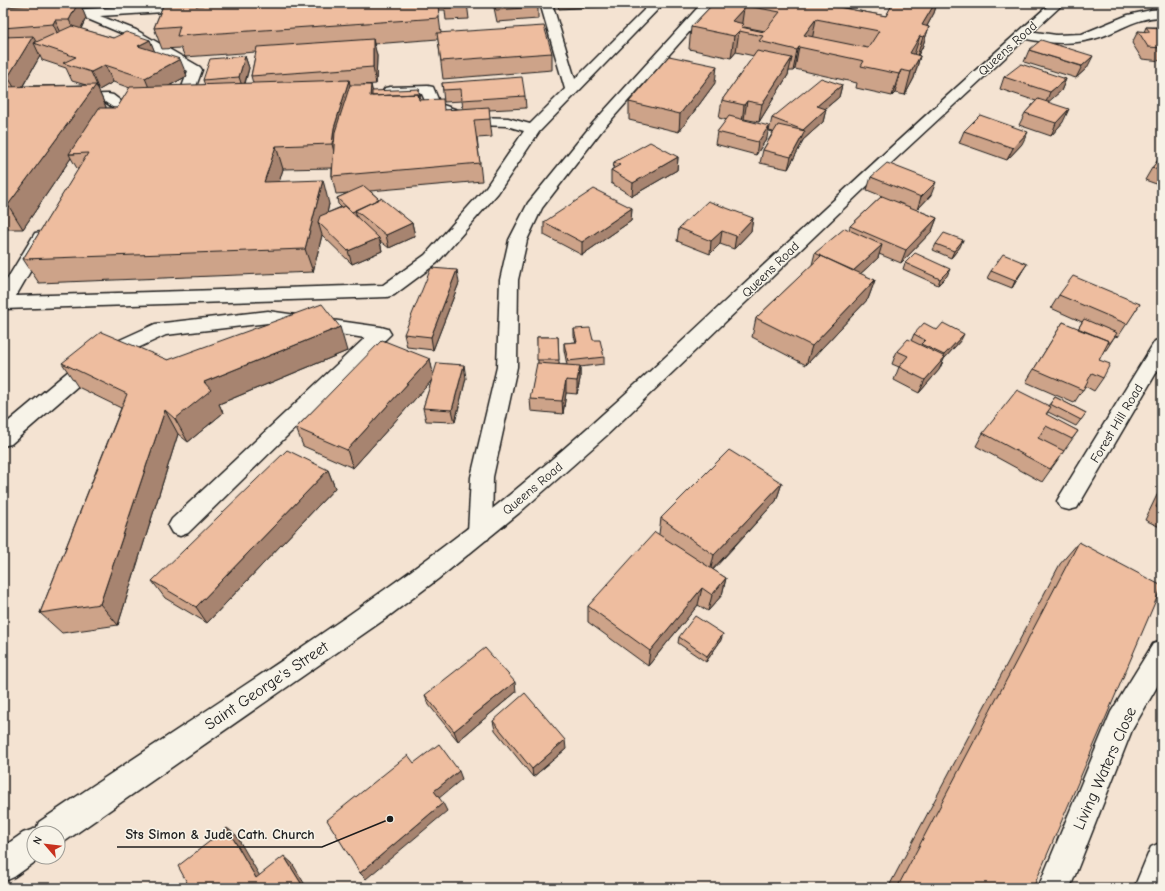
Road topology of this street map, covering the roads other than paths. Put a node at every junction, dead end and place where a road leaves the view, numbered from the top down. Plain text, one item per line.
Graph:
1 (244, 3) edge
2 (546, 3) edge
3 (658, 3) edge
4 (709, 3) edge
5 (1058, 3) edge
6 (82, 13) junction
7 (1161, 14) edge
8 (3, 18) edge
9 (1022, 34) junction
10 (572, 90) junction
11 (373, 92) edge
12 (63, 99) edge
13 (200, 100) edge
14 (111, 118) edge
15 (533, 129) junction
16 (47, 227) edge
17 (3, 302) edge
18 (1162, 346) edge
19 (3, 438) edge
20 (1069, 501) dead end
21 (180, 526) dead end
22 (480, 532) junction
23 (1162, 653) edge
24 (61, 825) edge
25 (26, 850) edge
26 (1162, 858) edge
27 (3, 866) edge
28 (1054, 888) edge
29 (1150, 888) edge

1 - 6 main road
2 - 10 main road
3 - 10 main road
4 - 22 main road
5 - 9 main road, Queens Road
6 - 8 main road
6 - 13 main road
7 - 9 main road
9 - 22 main road, Queens Road
10 - 15 main road
11 - 15 main road
12 - 14 main road
15 - 17 main road
16 - 17 main road
18 - 20 main road, Forest Hill Road
19 - 21 main road
22 - 24 main road, Saint George's Street
23 - 28 main road, Living Waters Close
25 - 27 main road
26 - 29 main road

